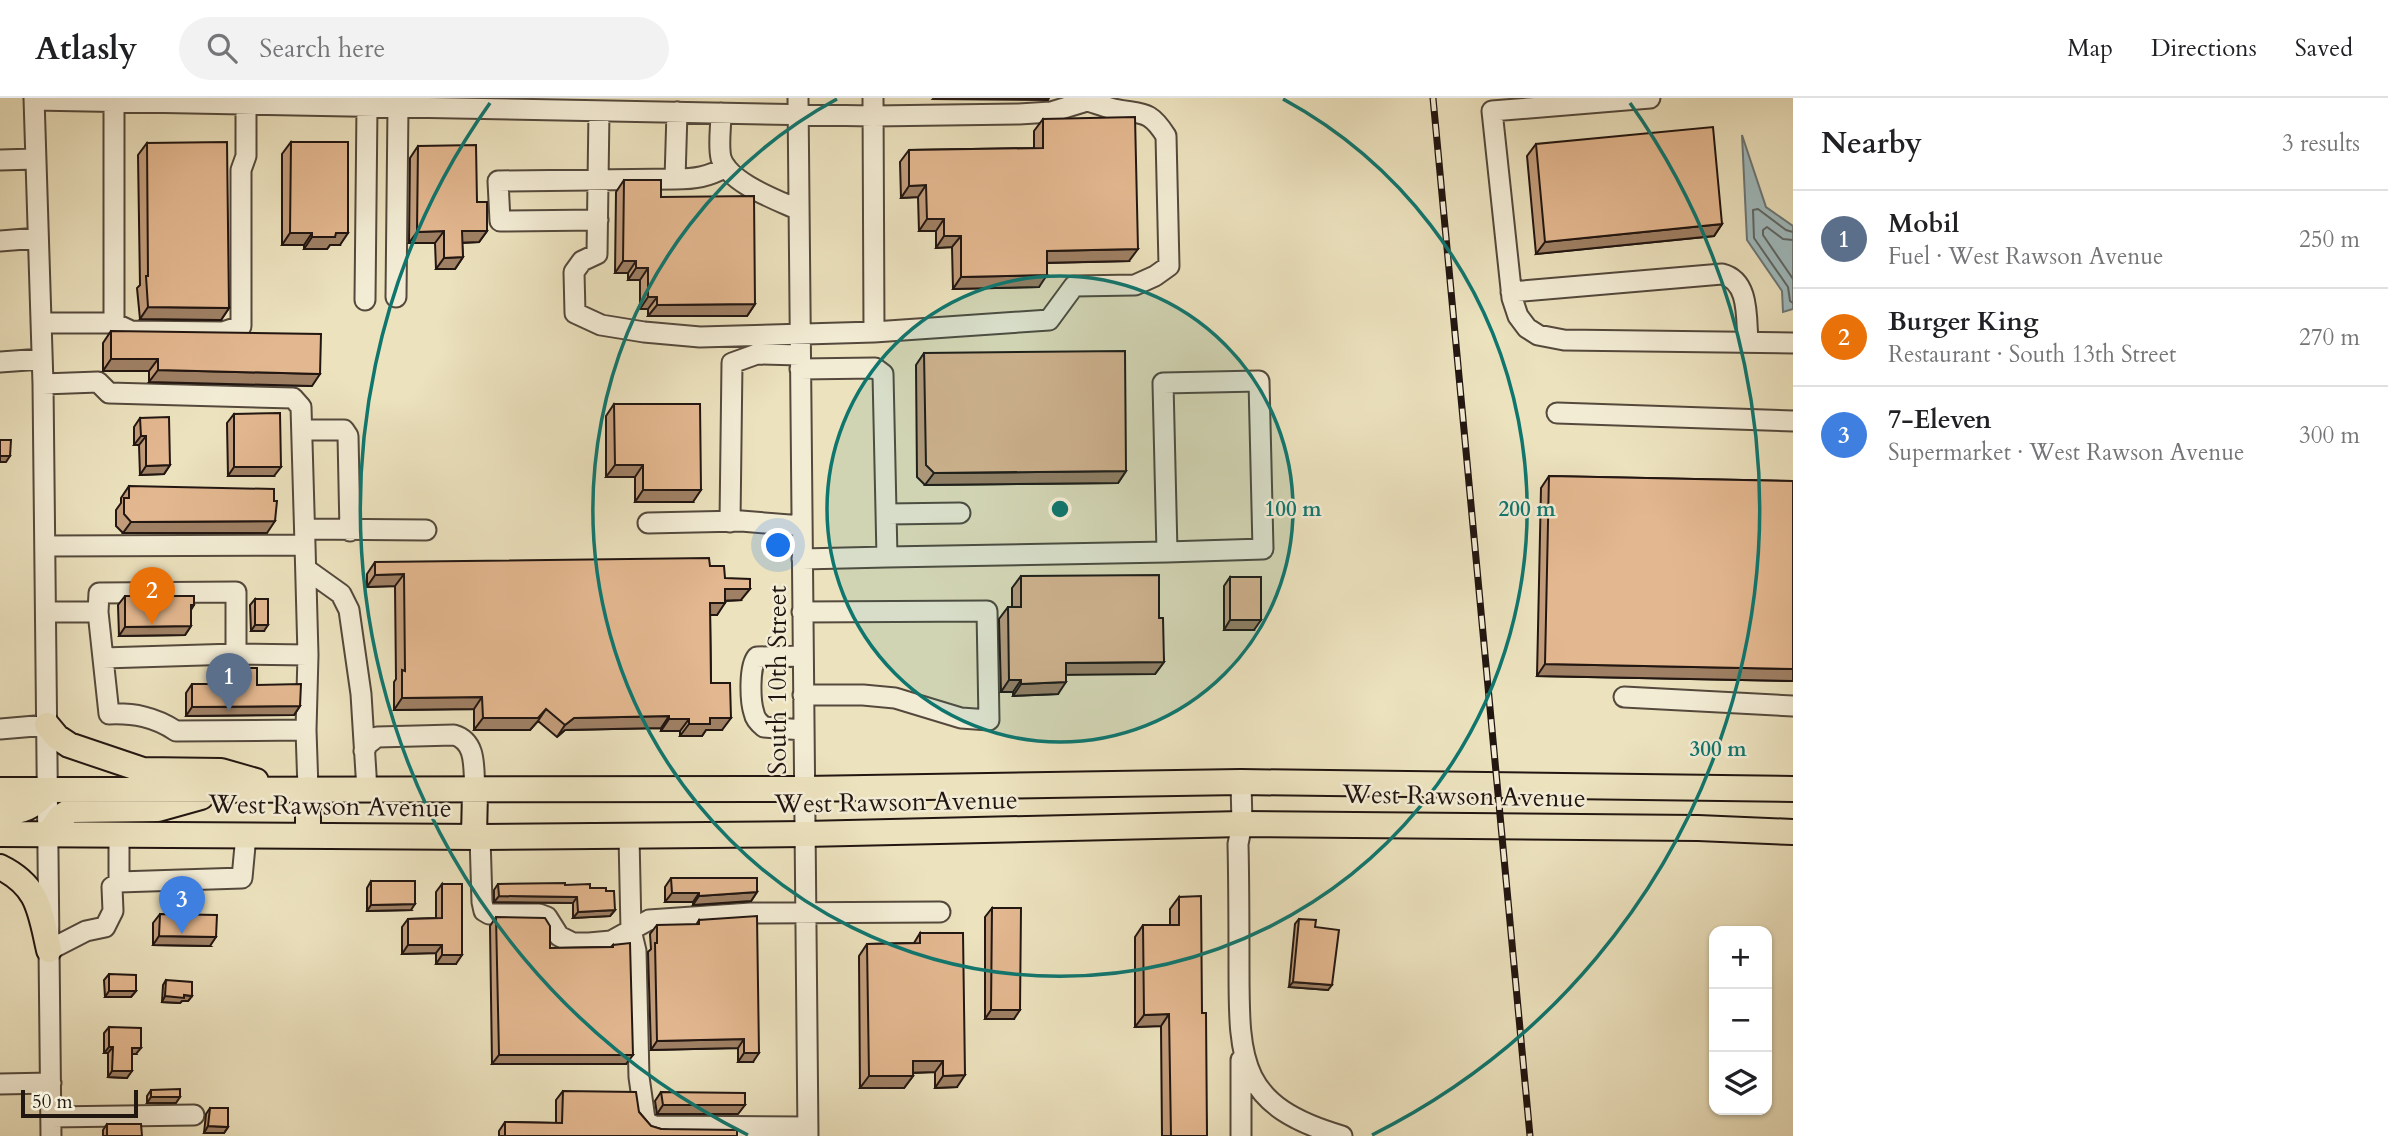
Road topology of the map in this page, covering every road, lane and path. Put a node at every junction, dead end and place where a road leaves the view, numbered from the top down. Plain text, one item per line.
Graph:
1 (1650, 98) edge
2 (34, 99) edge
3 (1087, 99) edge
4 (114, 101) junction
5 (255, 102) edge
6 (525, 104) edge
7 (629, 105) edge
8 (367, 106) junction
9 (798, 106) edge
10 (398, 107) junction
11 (667, 107) edge
12 (873, 107) edge
13 (599, 111) junction
14 (721, 113) junction
15 (35, 159) junction
16 (0, 160) edge
17 (726, 167) junction
18 (675, 179) junction
19 (598, 180) junction
20 (799, 210) junction
21 (598, 220) junction
22 (38, 238) junction
23 (0, 241) edge
24 (1511, 292) junction
25 (396, 297) dead end
26 (365, 300) dead end
27 (41, 323) junction
28 (114, 323) junction
29 (800, 332) junction
30 (874, 332) junction
31 (1748, 342) junction
32 (1793, 343) edge
33 (42, 359) junction
34 (0, 362) edge
35 (800, 362) junction
36 (43, 384) junction
37 (1557, 413) dead end
38 (1793, 421) edge
39 (302, 430) junction
40 (960, 513) dead end
41 (887, 514) junction
42 (730, 522) junction
43 (648, 523) dead end
44 (802, 527) junction
45 (426, 530) dead end
46 (350, 531) junction
47 (305, 537) junction
48 (45, 546) junction
49 (1167, 552) junction
50 (887, 557) junction
51 (802, 559) junction
52 (306, 569) junction
53 (46, 612) junction
54 (98, 612) junction
55 (802, 612) junction
56 (236, 654) junction
57 (307, 654) junction
58 (803, 656) junction
59 (103, 658) junction
60 (803, 695) junction
61 (1624, 697) dead end
62 (1793, 706) edge
63 (47, 725) junction
64 (0, 729) edge
65 (306, 730) junction
66 (803, 730) junction
67 (364, 751) junction
68 (1241, 782) junction
69 (221, 789) junction
70 (298, 789) junction
71 (804, 789) junction
72 (1793, 789) edge
73 (0, 790) edge
74 (48, 790) junction
75 (367, 790) junction
76 (475, 791) junction
77 (0, 813) edge
78 (1242, 824) junction
79 (49, 832) junction
80 (1793, 832) edge
81 (119, 833) junction
82 (0, 834) edge
83 (805, 834) junction
84 (246, 835) junction
85 (308, 836) junction
86 (629, 836) junction
87 (477, 837) junction
88 (0, 867) edge
89 (119, 882) junction
90 (940, 912) dead end
91 (806, 914) junction
92 (631, 930) junction
93 (50, 950) junction
94 (1241, 1044) junction
95 (51, 1083) junction
96 (0, 1084) edge
97 (194, 1115) dead end
98 (51, 1127) edge
99 (808, 1132) edge
100 (1241, 1136) edge
101 (1342, 1136) edge

1 - 24 street
2 - 4 street
2 - 15 street
3 - 12 street
3 - 30 street
4 - 5 street
4 - 28 street
5 - 8 street
5 - 28 street
6 - 10 street
6 - 13 street
7 - 11 street
7 - 13 street
8 - 10 street
8 - 26 street
9 - 12 street
9 - 14 street
9 - 20 street, South 10th Street
10 - 25 street
11 - 14 street
11 - 18 street
12 - 30 street
13 - 19 street
14 - 17 street
15 - 16 street
15 - 22 street
17 - 18 street
17 - 20 street
18 - 19 street
19 - 21 street
19 - 21 street
20 - 29 street, South 10th Street
21 - 29 street
22 - 23 street
22 - 27 street
24 - 31 street
24 - 31 street
27 - 28 street
27 - 33 street
29 - 30 street
29 - 35 street, South 10th Street
31 - 32 street
33 - 34 street
33 - 36 street
35 - 41 street
35 - 42 street
35 - 44 street, South 10th Street
36 - 39 street
36 - 48 street
37 - 38 street
39 - 46 street
39 - 47 street
40 - 41 street
41 - 50 street
42 - 43 street
42 - 44 street
44 - 51 street, South 10th Street
45 - 46 street
46 - 47 street
47 - 48 street
47 - 52 street
48 - 53 street
49 - 49 street
49 - 50 street
50 - 51 street
51 - 55 street, South 10th Street
52 - 57 street
52 - 67 street
53 - 54 street
53 - 63 street
54 - 56 street
54 - 59 street
55 - 58 street, South 10th Street
55 - 60 street
56 - 57 street
56 - 59 street
57 - 65 street
58 - 60 street, South 10th Street
58 - 66 street
59 - 65 street
60 - 66 street, South 10th Street
61 - 62 street
63 - 64 street
63 - 70 main road
63 - 74 street
65 - 70 street
66 - 71 street, South 10th Street
67 - 75 street
67 - 76 street
68 - 71 main road, West Rawson Avenue
68 - 72 main road, West Rawson Avenue
68 - 78 street
69 - 70 main road, West Rawson Avenue
69 - 74 main road, West Rawson Avenue
69 - 79 main road
70 - 75 main road, West Rawson Avenue
70 - 85 main road
71 - 76 main road, West Rawson Avenue
71 - 83 street, South 10th Street
73 - 74 main road, West Rawson Avenue
74 - 77 main road
74 - 79 street
75 - 76 main road, West Rawson Avenue
76 - 87 main road
78 - 80 main road, West Rawson Avenue
78 - 83 main road, West Rawson Avenue
78 - 94 street
79 - 81 main road, West Rawson Avenue
79 - 82 main road, West Rawson Avenue
79 - 93 street
81 - 84 main road, West Rawson Avenue
81 - 89 street
83 - 86 main road, West Rawson Avenue
83 - 91 street, South 10th Street
84 - 85 main road, West Rawson Avenue
84 - 89 street
85 - 87 main road, West Rawson Avenue
86 - 87 main road, West Rawson Avenue
86 - 92 street
87 - 92 street
88 - 93 main road
89 - 93 street
90 - 91 street
91 - 92 street
91 - 99 street, South 10th Street
92 - 99 street
93 - 95 street
94 - 100 street
94 - 101 street
95 - 96 street
95 - 98 street
97 - 98 street

